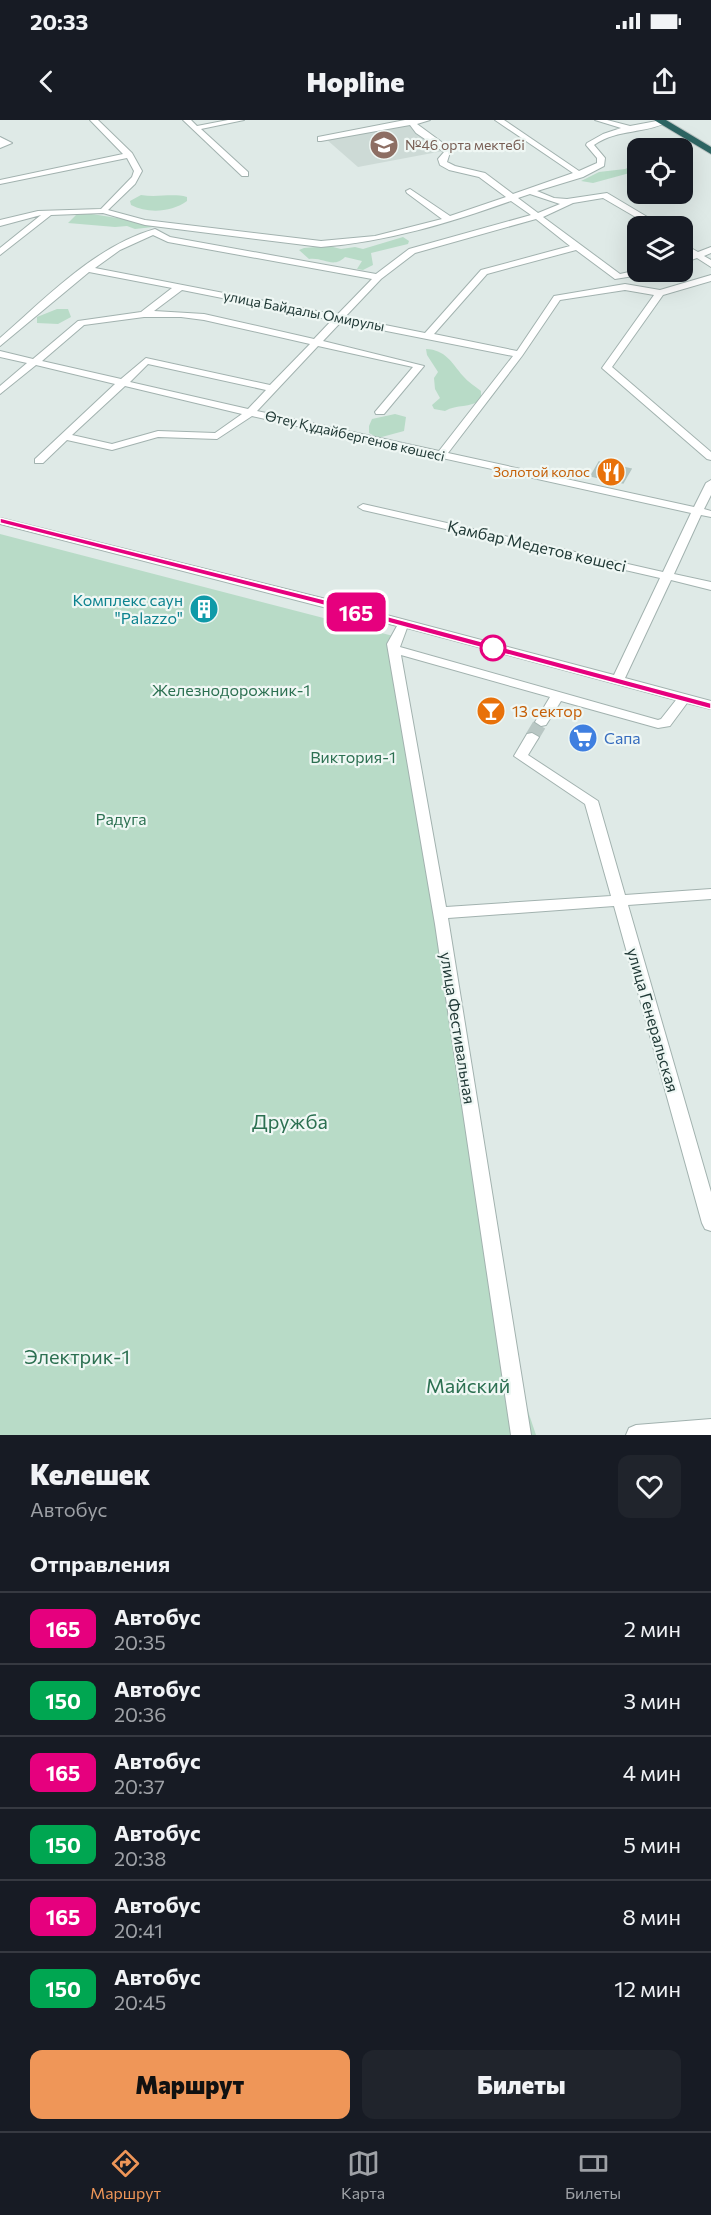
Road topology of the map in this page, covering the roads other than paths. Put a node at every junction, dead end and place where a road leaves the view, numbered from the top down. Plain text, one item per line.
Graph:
1 (94, 120) edge
2 (187, 120) edge
3 (240, 120) edge
4 (426, 120) edge
5 (499, 120) edge
6 (599, 120) edge
7 (411, 121) edge
8 (661, 121) edge
9 (196, 128) junction
10 (632, 129) junction
11 (0, 139) edge
12 (321, 139) dead end
13 (0, 146) edge
14 (711, 151) edge
15 (129, 155) junction
16 (245, 174) dead end
17 (580, 174) junction
18 (0, 182) edge
19 (410, 191) dead end
20 (531, 191) junction
21 (515, 198) junction
22 (569, 203) junction
23 (103, 211) junction
24 (50, 212) junction
25 (500, 215) junction
26 (537, 216) junction
27 (639, 216) edge
28 (448, 219) junction
29 (0, 223) edge
30 (167, 225) junction
31 (402, 231) junction
32 (155, 232) junction
33 (577, 247) junction
34 (421, 248) junction
35 (711, 250) edge
36 (693, 251) edge
37 (0, 252) edge
38 (700, 256) junction
39 (693, 258) edge
40 (711, 264) edge
41 (88, 269) junction
42 (627, 275) edge
43 (378, 277) junction
44 (618, 277) junction
45 (711, 278) edge
46 (180, 287) junction
47 (625, 287) junction
48 (660, 293) junction
49 (144, 314) junction
50 (338, 317) junction
51 (427, 336) junction
52 (0, 343) edge
53 (316, 343) junction
54 (0, 354) edge
55 (519, 354) junction
56 (34, 362) junction
57 (122, 382) junction
58 (273, 389) junction
59 (0, 391) edge
60 (380, 411) dead end
61 (250, 413) junction
62 (66, 437) junction
63 (441, 455) junction
64 (711, 457) edge
65 (39, 461) dead end
66 (711, 483) edge
67 (363, 507) dead end
68 (698, 512) junction
69 (711, 514) edge
70 (0, 521) edge
71 (666, 575) junction
72 (711, 585) edge
73 (404, 625) junction
74 (394, 650) junction
75 (618, 680) junction
76 (557, 696) junction
77 (684, 698) junction
78 (711, 705) edge
79 (541, 722) tunnel mouth
80 (532, 737) tunnel mouth
81 (711, 894) edge
82 (619, 901) junction
83 (440, 913) junction
84 (711, 1222) edge
85 (711, 1429) edge
86 (521, 1435) edge
87 (636, 1435) edge

1 - 15 street
2 - 9 street
3 - 9 street
4 - 7 street
5 - 17 street
6 - 10 street
7 - 12 street
7 - 21 street
8 - 10 street
8 - 14 highway
9 - 16 street
10 - 17 street
11 - 13 street
15 - 18 street
15 - 23 street
17 - 20 street
19 - 28 street
20 - 21 street
20 - 22 street
21 - 25 street
21 - 26 street
22 - 26 street
22 - 27 street
23 - 24 street
23 - 30 street
24 - 29 street
24 - 37 street
25 - 26 street
25 - 28 street
25 - 34 street
26 - 33 street
28 - 31 street
30 - 31 street
30 - 32 street
31 - 34 street
32 - 41 street
32 - 43 street
33 - 44 street
33 - 51 street
34 - 43 street
35 - 38 street
36 - 38 street
38 - 39 street
38 - 40 street
41 - 46 street, улица Байдалы Омирулы
41 - 52 street
42 - 44 street
43 - 50 street
44 - 47 street
45 - 48 street
46 - 49 street
46 - 50 street, улица Байдалы Омирулы
47 - 48 street
47 - 55 street
48 - 64 street
49 - 53 street
49 - 56 street
50 - 51 street, улица Байдалы Омирулы
50 - 53 street
51 - 55 street, улица Байдалы Омирулы
53 - 58 street
53 - 60 street
54 - 56 street, Өтеу Құдайбергенов көшесі
55 - 63 street
56 - 57 street, Өтеу Құдайбергенов көшесі
56 - 59 street
57 - 58 street
57 - 61 street, Өтеу Құдайбергенов көшесі
57 - 62 street
58 - 61 street
61 - 62 street
61 - 63 street, Өтеу Құдайбергенов көшесі
62 - 65 street
63 - 68 street, Өтеу Құдайбергенов көшесі
66 - 68 street
67 - 71 street, Қамбар Медетов көшесі
68 - 69 street, Өтеу Құдайбергенов көшесі
68 - 71 street
70 - 73 street
71 - 72 street, Қамбар Медетов көшесі
71 - 75 street
73 - 74 street
73 - 75 street
74 - 76 street
74 - 83 street, улица Фестивальная
75 - 77 street
76 - 77 street
76 - 79 street
77 - 78 street
80 - 82 street, улица Генеральская
81 - 82 street
82 - 83 street
82 - 84 street, улица Генеральская
83 - 86 street, улица Фестивальная
85 - 87 street

